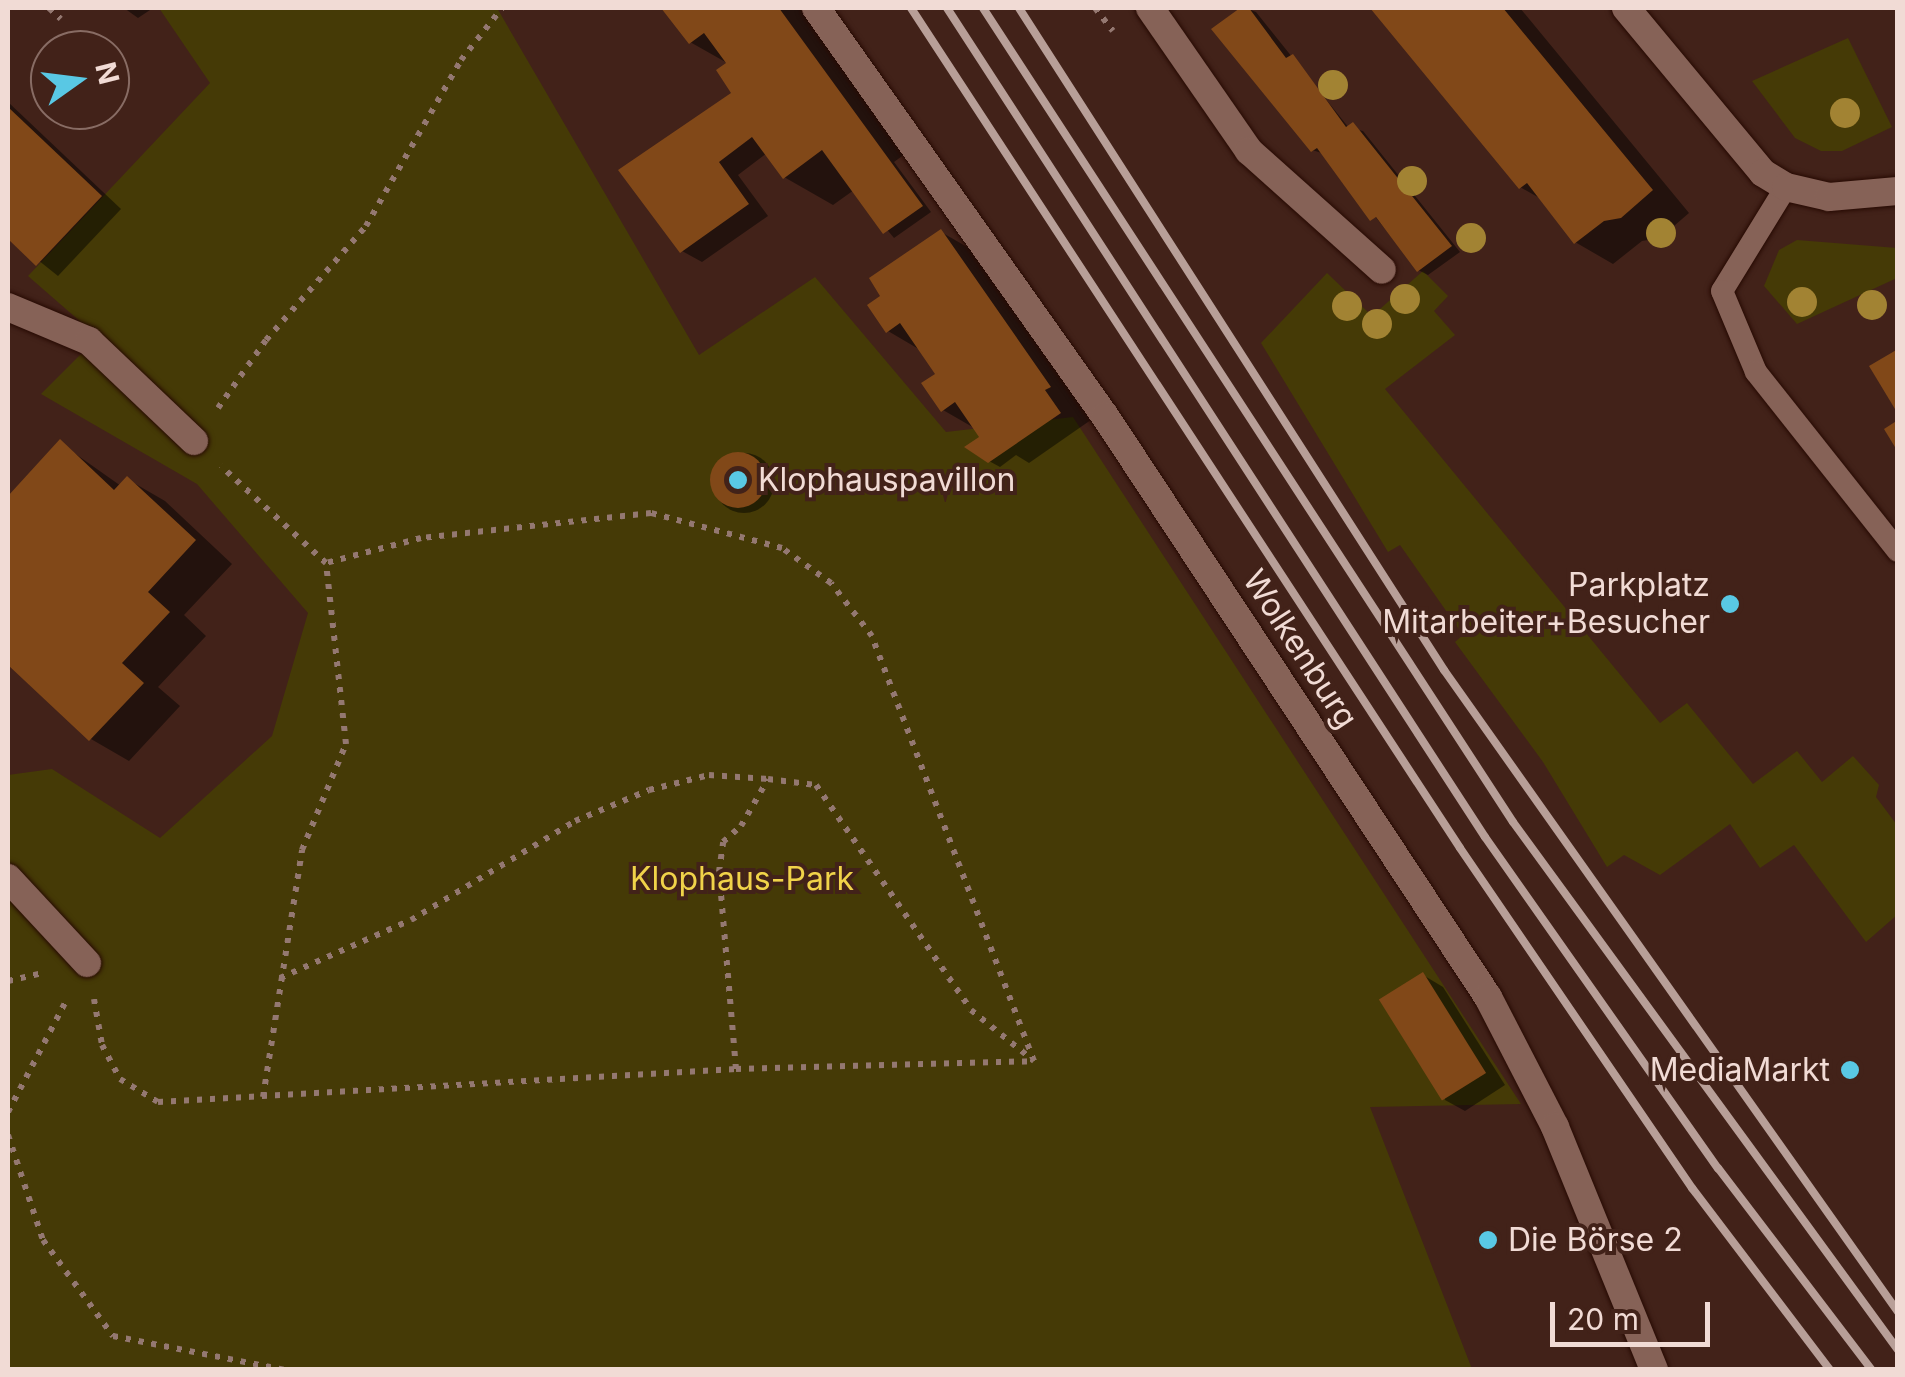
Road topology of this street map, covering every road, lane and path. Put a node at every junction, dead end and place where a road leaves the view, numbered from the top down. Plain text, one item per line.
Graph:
1 (49, 8) edge
2 (502, 8) edge
3 (816, 8) edge
4 (1150, 8) edge
5 (1626, 8) edge
6 (62, 20) dead end
7 (1786, 187) junction
8 (1898, 191) edge
9 (1382, 270) dead end
10 (9, 312) edge
11 (194, 441) junction
12 (1898, 552) edge
13 (326, 563) junction
14 (768, 779) junction
15 (8, 878) edge
16 (87, 963) junction
17 (24, 977) dead end
18 (280, 978) junction
19 (8, 981) edge
20 (1034, 1061) junction
21 (736, 1069) junction
22 (263, 1097) junction
23 (8, 1112) edge
24 (8, 1135) edge
25 (284, 1370) edge
26 (1654, 1370) edge

1 - 6 path
2 - 11 path
3 - 26 street, Wolkenburg
4 - 9 street
5 - 7 street
7 - 8 street
7 - 12 lane
10 - 11 street
11 - 13 path
13 - 18 path
13 - 20 path
14 - 18 path
14 - 20 path
14 - 21 path
15 - 16 street
16 - 22 path
16 - 23 path
17 - 19 path
18 - 22 path
20 - 21 path
21 - 22 path
24 - 25 path

